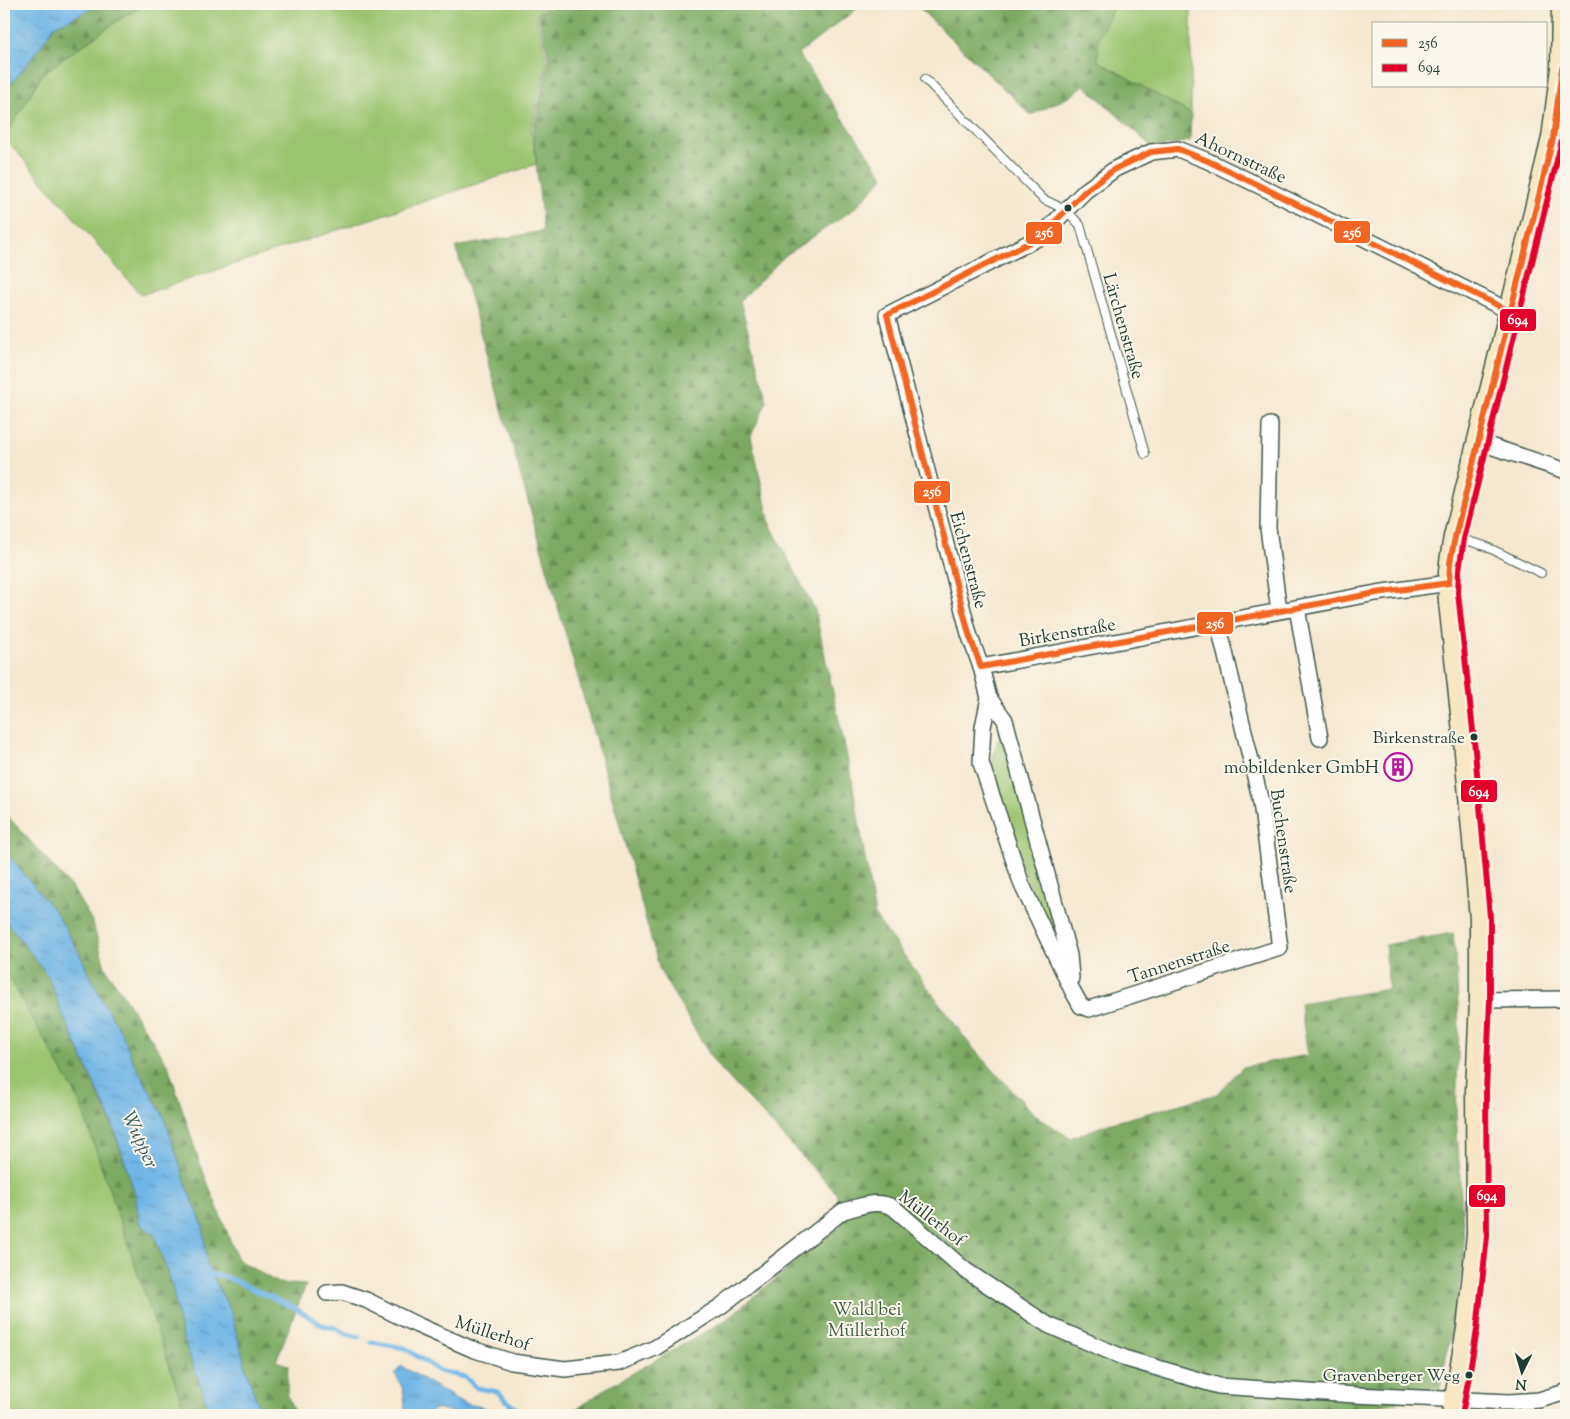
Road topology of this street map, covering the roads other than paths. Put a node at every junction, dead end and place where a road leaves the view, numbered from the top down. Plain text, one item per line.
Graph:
1 (1565, 4) edge
2 (1564, 68) edge
3 (925, 79) dead end
4 (1566, 147) edge
5 (1066, 210) junction
6 (1535, 213) junction
7 (1510, 312) junction
8 (887, 315) joint
9 (1270, 425) dead end
10 (1478, 442) junction
11 (1145, 454) dead end
12 (1566, 471) edge
13 (1455, 537) junction
14 (1541, 573) dead end
15 (1448, 583) junction
16 (1297, 608) junction
17 (1279, 611) junction
18 (1218, 623) junction
19 (981, 666) junction
20 (989, 698) junction
21 (1320, 738) dead end
22 (1280, 948) joint
23 (1072, 990) junction
24 (1566, 999) edge
25 (1481, 1000) junction
26 (1089, 1009) joint
27 (327, 1293) dead end
28 (1566, 1392) edge
29 (1454, 1408) edge

1 - 2 main road
2 - 6 main road
3 - 5 lane
4 - 6 main road
5 - 7 street, Ahornstraße
5 - 8 street, Ahornstraße
5 - 11 lane, Lärchenstraße
6 - 7 main road
7 - 10 main road
8 - 19 street, Eichenstraße
9 - 17 street
10 - 12 street
10 - 13 main road
13 - 14 lane
13 - 15 main road
15 - 16 street, Birkenstraße
15 - 25 main road
16 - 17 street, Birkenstraße
16 - 21 street
17 - 18 street, Birkenstraße
18 - 19 street, Birkenstraße
18 - 22 street, Buchenstraße
19 - 20 street, Eichenstraße
20 - 23 street, Eichenstraße
20 - 23 street, Eichenstraße
22 - 26 street, Tannenstraße
23 - 26 street, Eichenstraße
24 - 25 street
25 - 29 main road
27 - 29 street, Müllerhof
28 - 29 street

